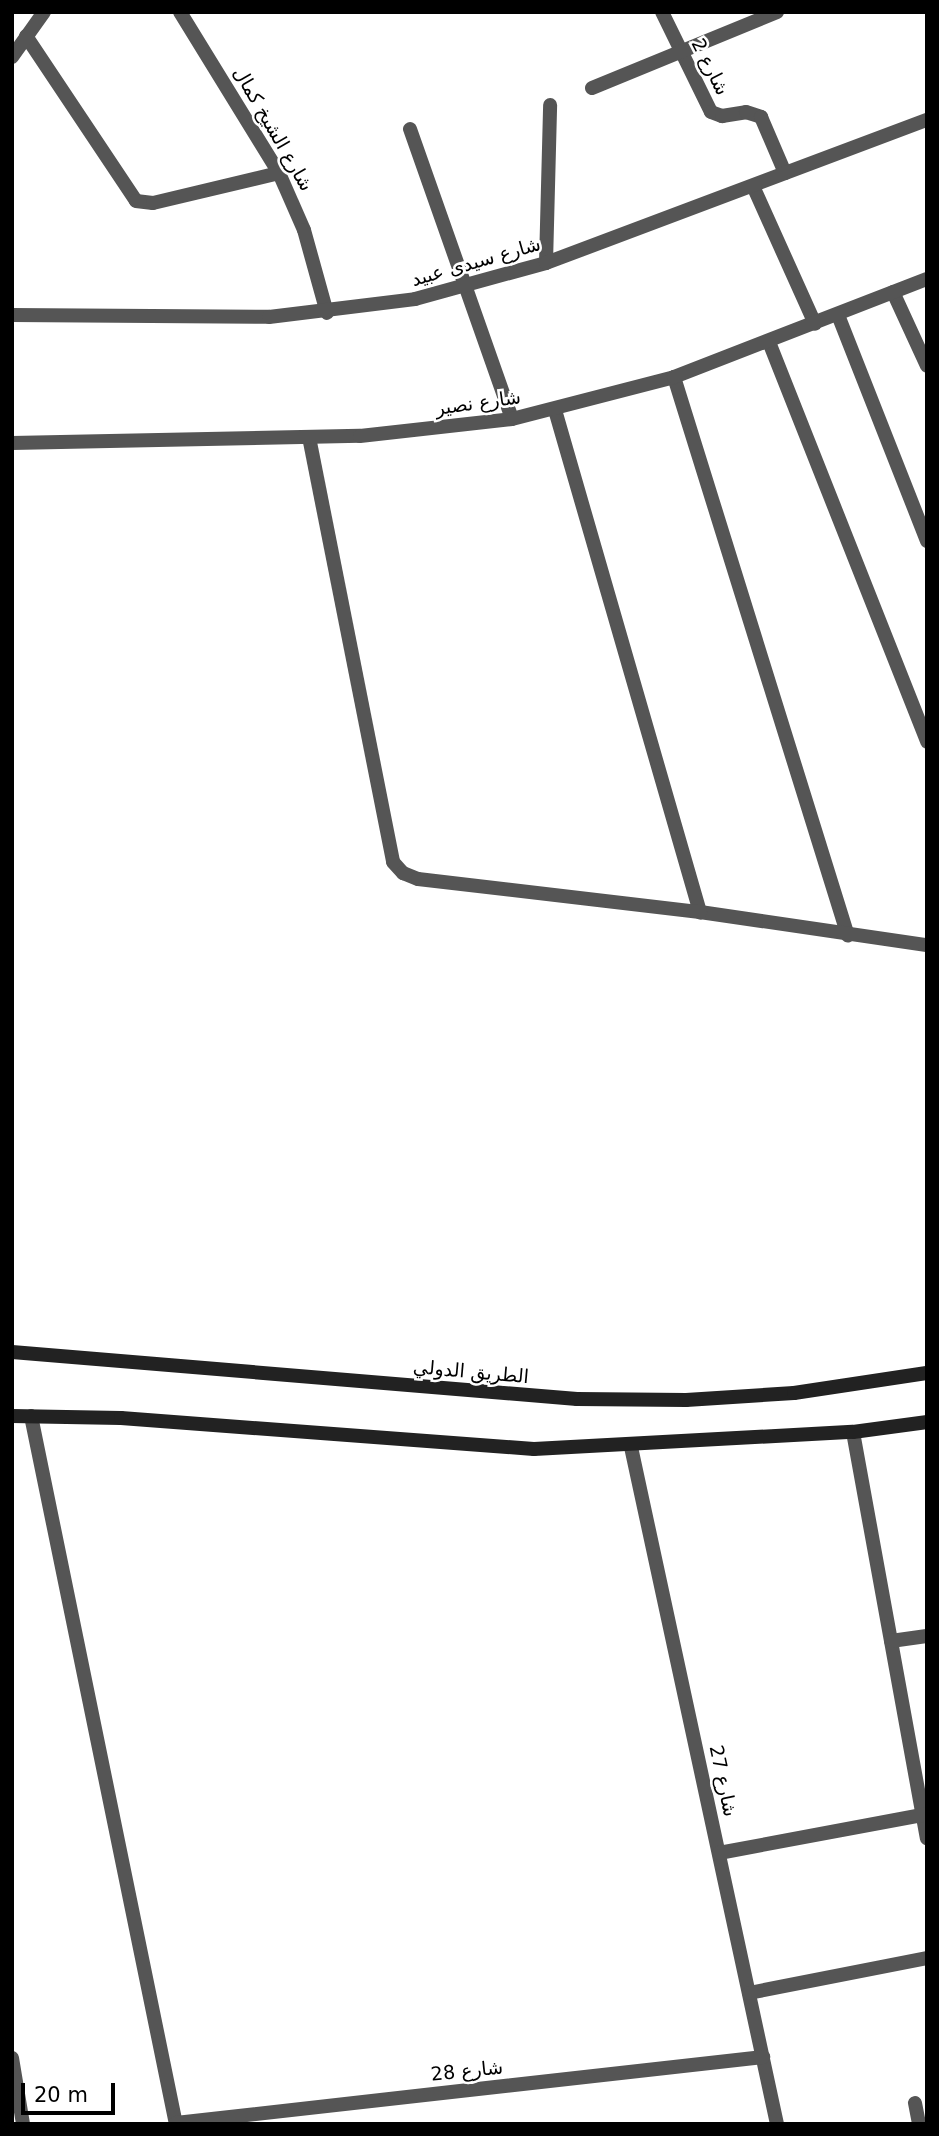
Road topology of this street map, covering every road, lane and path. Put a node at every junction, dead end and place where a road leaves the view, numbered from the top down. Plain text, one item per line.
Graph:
1 (44, 12) edge
2 (180, 12) edge
3 (662, 12) edge
4 (777, 12) edge
5 (26, 36) junction
6 (680, 52) junction
7 (12, 57) edge
8 (592, 88) dead end
9 (550, 104) dead end
10 (927, 120) edge
11 (410, 129) dead end
12 (279, 173) junction
13 (785, 173) junction
14 (753, 186) junction
15 (546, 263) junction
16 (927, 279) edge
17 (467, 287) junction
18 (893, 292) junction
19 (327, 313) junction
20 (12, 315) edge
21 (838, 315) junction
22 (815, 324) junction
23 (769, 342) junction
24 (927, 366) edge
25 (674, 377) junction
26 (555, 410) junction
27 (512, 419) junction
28 (309, 437) junction
29 (12, 443) edge
30 (927, 541) edge
31 (927, 741) edge
32 (701, 912) junction
33 (848, 936) junction
34 (927, 944) edge
35 (12, 1352) edge
36 (927, 1373) edge
37 (12, 1416) edge
38 (31, 1416) junction
39 (927, 1422) edge
40 (853, 1432) junction
41 (631, 1447) junction
42 (927, 1636) edge
43 (891, 1641) junction
44 (925, 1814) edge
45 (927, 1838) edge
46 (719, 1853) junction
47 (927, 1958) edge
48 (749, 1993) junction
49 (763, 2057) junction
50 (12, 2058) edge
51 (915, 2103) dead end
52 (23, 2124) edge
53 (176, 2124) edge
54 (777, 2124) edge
55 (919, 2124) edge

1 - 5 street
2 - 12 street, شارع الشيخ كمال
3 - 6 street, شارع 2
4 - 6 street
5 - 7 street
5 - 12 street
6 - 8 street
6 - 13 street, شارع 2
9 - 15 street
10 - 13 street, شارع سيدى عبيد
11 - 17 street
12 - 19 street, شارع الشيخ كمال
13 - 14 street, شارع سيدى عبيد
14 - 15 street, شارع سيدى عبيد
14 - 22 street
15 - 17 street, شارع سيدى عبيد
16 - 18 street, شارع نصير
17 - 19 street, شارع سيدى عبيد
17 - 27 street
18 - 21 street, شارع نصير
18 - 24 street
19 - 20 street, شارع سيدى عبيد
21 - 22 street, شارع نصير
21 - 30 street
22 - 23 street, شارع نصير
23 - 25 street, شارع نصير
23 - 31 street
25 - 26 street, شارع نصير
25 - 33 street
26 - 27 street, شارع نصير
26 - 32 street
27 - 28 street, شارع نصير
28 - 29 street, شارع نصير
28 - 32 street
32 - 33 street
33 - 34 street
35 - 36 street, الطريق الدولي
37 - 38 street
38 - 41 street
38 - 53 street
39 - 40 street
40 - 41 street
40 - 43 street
41 - 46 street, شارع 27
42 - 43 street
43 - 44 street
44 - 45 street
44 - 46 street
46 - 48 street, شارع 27
47 - 48 street
48 - 49 street, شارع 27
49 - 53 street, شارع 28
49 - 54 street, شارع 27
50 - 52 street
51 - 55 street

